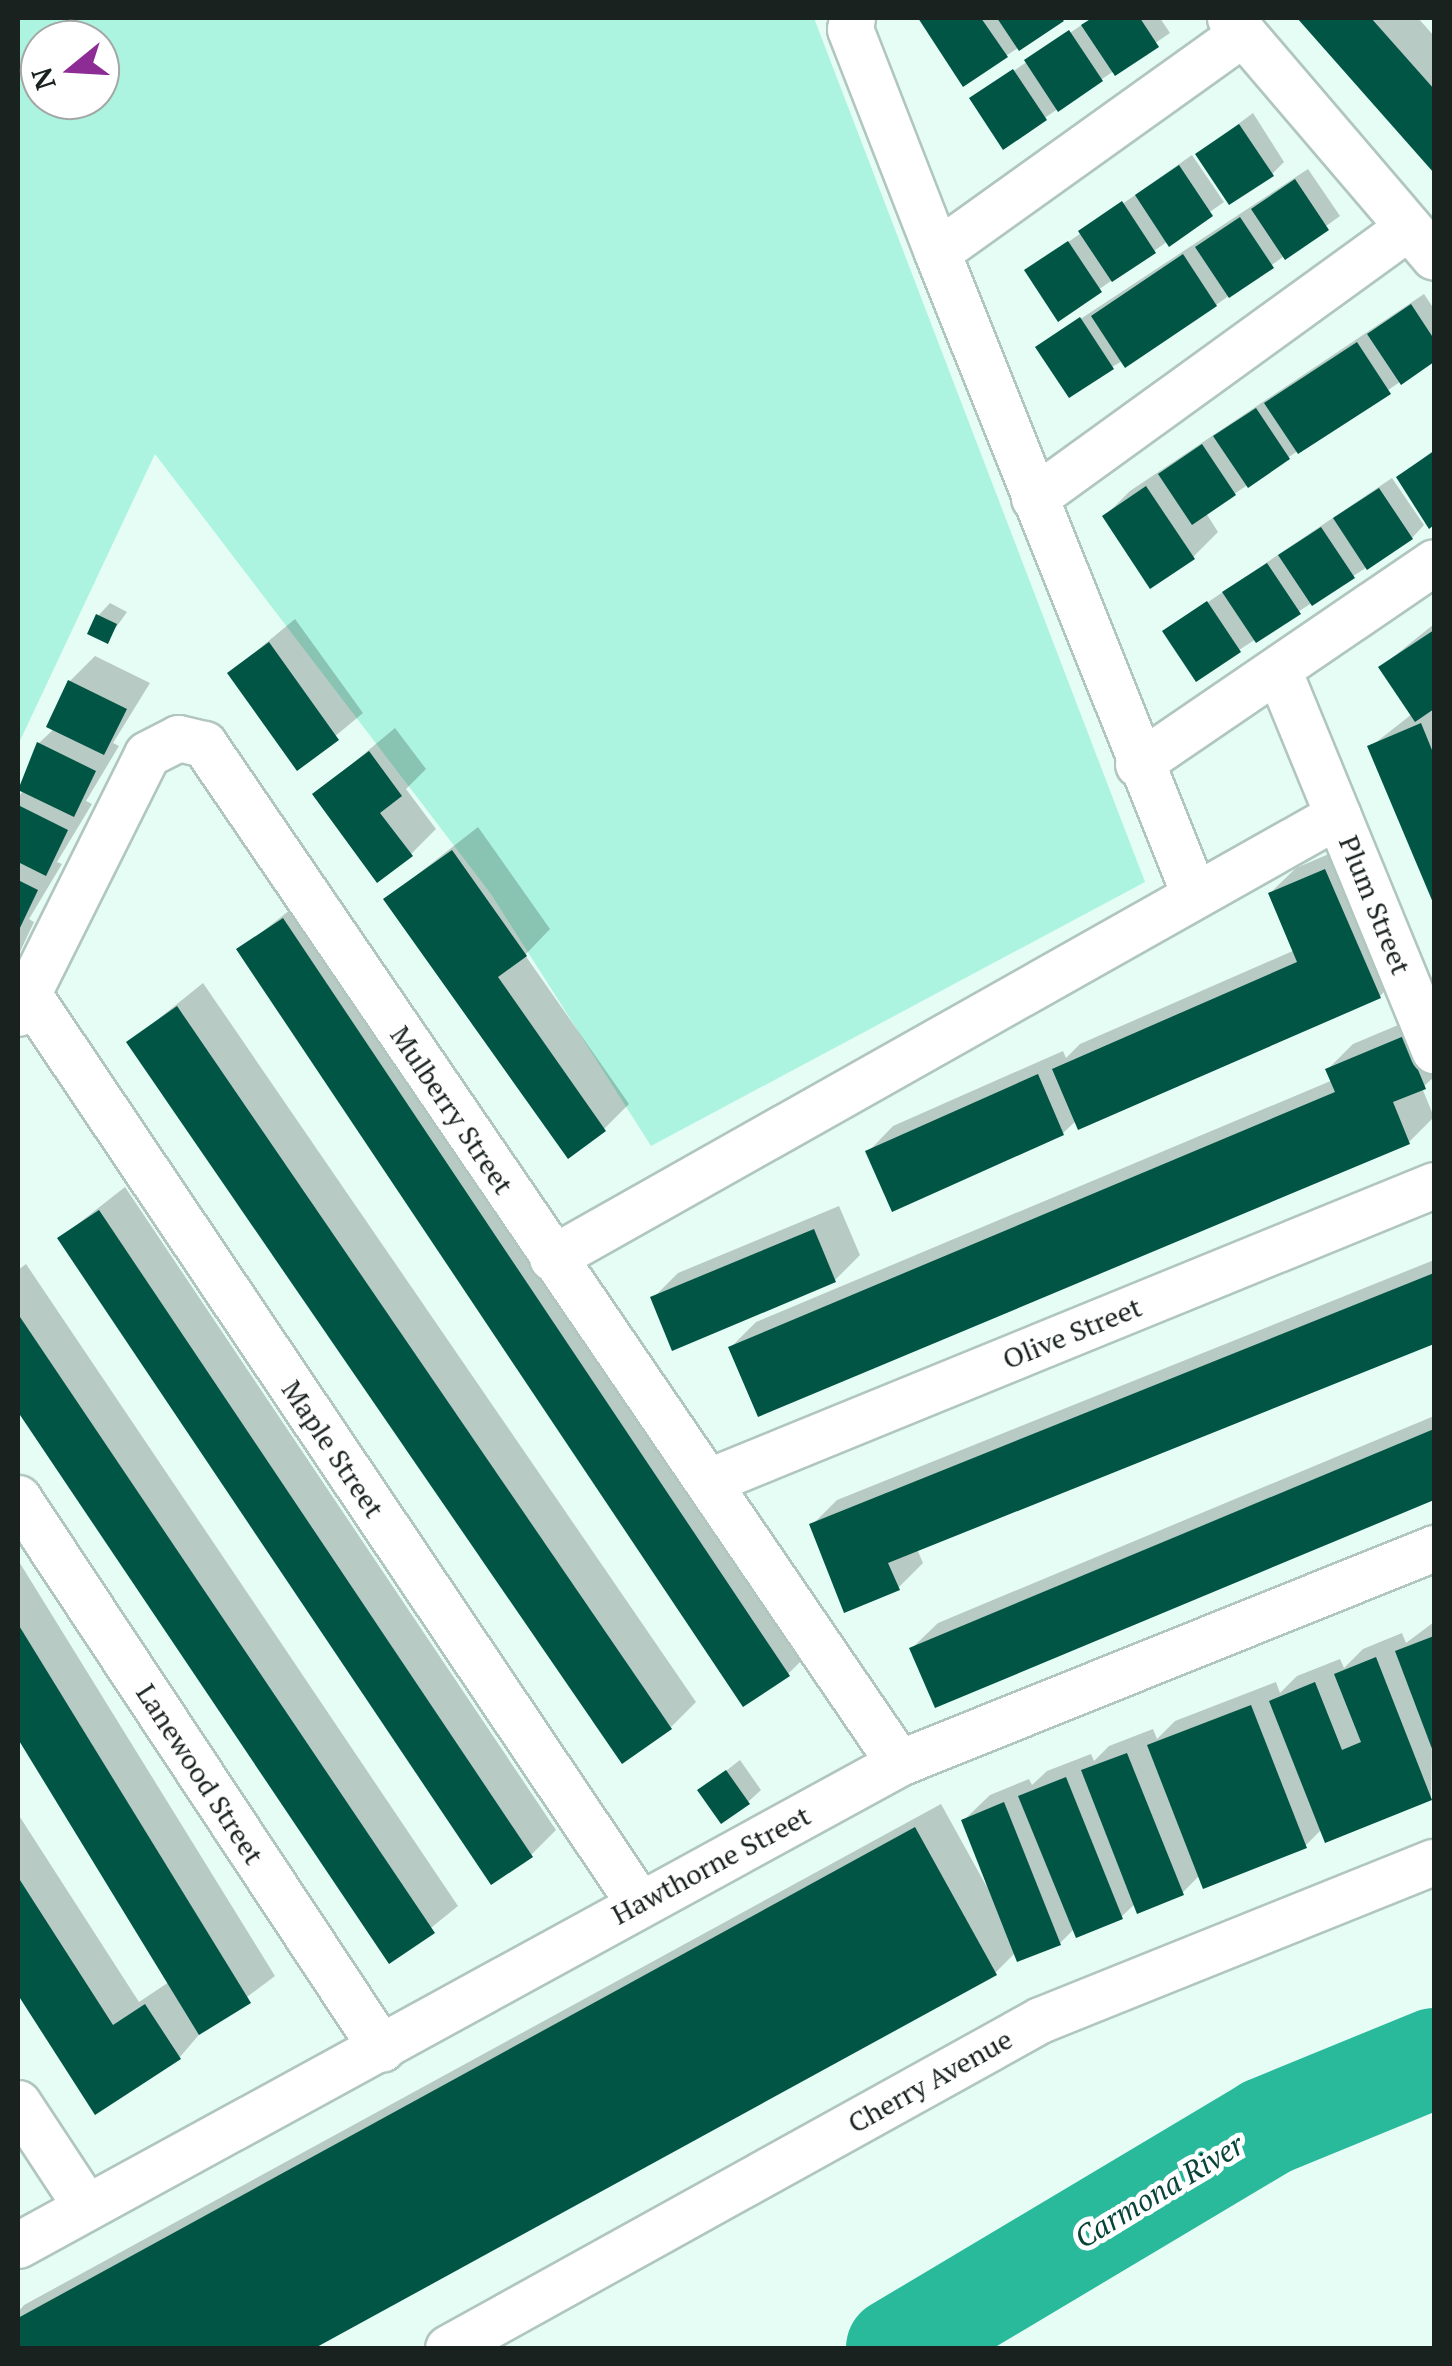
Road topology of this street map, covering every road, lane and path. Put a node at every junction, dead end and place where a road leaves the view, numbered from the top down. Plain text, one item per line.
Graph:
1 (852, 18) edge
2 (1236, 25) edge
3 (1421, 242) edge
4 (937, 252) junction
5 (1034, 498) junction
6 (1434, 562) edge
7 (1279, 672) junction
8 (1138, 764) junction
9 (1338, 815) junction
10 (1194, 892) junction
11 (23, 1004) edge
12 (1434, 1050) edge
13 (1434, 1185) edge
14 (552, 1258) junction
15 (709, 1480) junction
16 (18, 1498) edge
17 (1434, 1548) edge
18 (900, 1763) junction
19 (1434, 1862) edge
20 (639, 1903) junction
21 (382, 2050) junction
22 (18, 2103) edge
23 (85, 2204) junction
24 (18, 2245) edge
25 (448, 2348) edge

1 - 4 street
2 - 3 street
2 - 4 street
3 - 5 street
4 - 5 street
5 - 8 street
6 - 7 street
7 - 8 street
7 - 9 street, Plum Street
8 - 10 street
9 - 10 street
9 - 12 street, Plum Street
10 - 14 street
11 - 14 street, Mulberry Street
11 - 20 street, Maple Street
13 - 15 street, Olive Street
14 - 15 street, Mulberry Street
15 - 18 street, Mulberry Street
16 - 21 street, Lanewood Street
17 - 18 street, Hawthorne Street
18 - 20 street, Hawthorne Street
19 - 25 street, Cherry Avenue
20 - 21 street, Hawthorne Street
21 - 23 street, Hawthorne Street
22 - 23 street
23 - 24 street, Hawthorne Street

